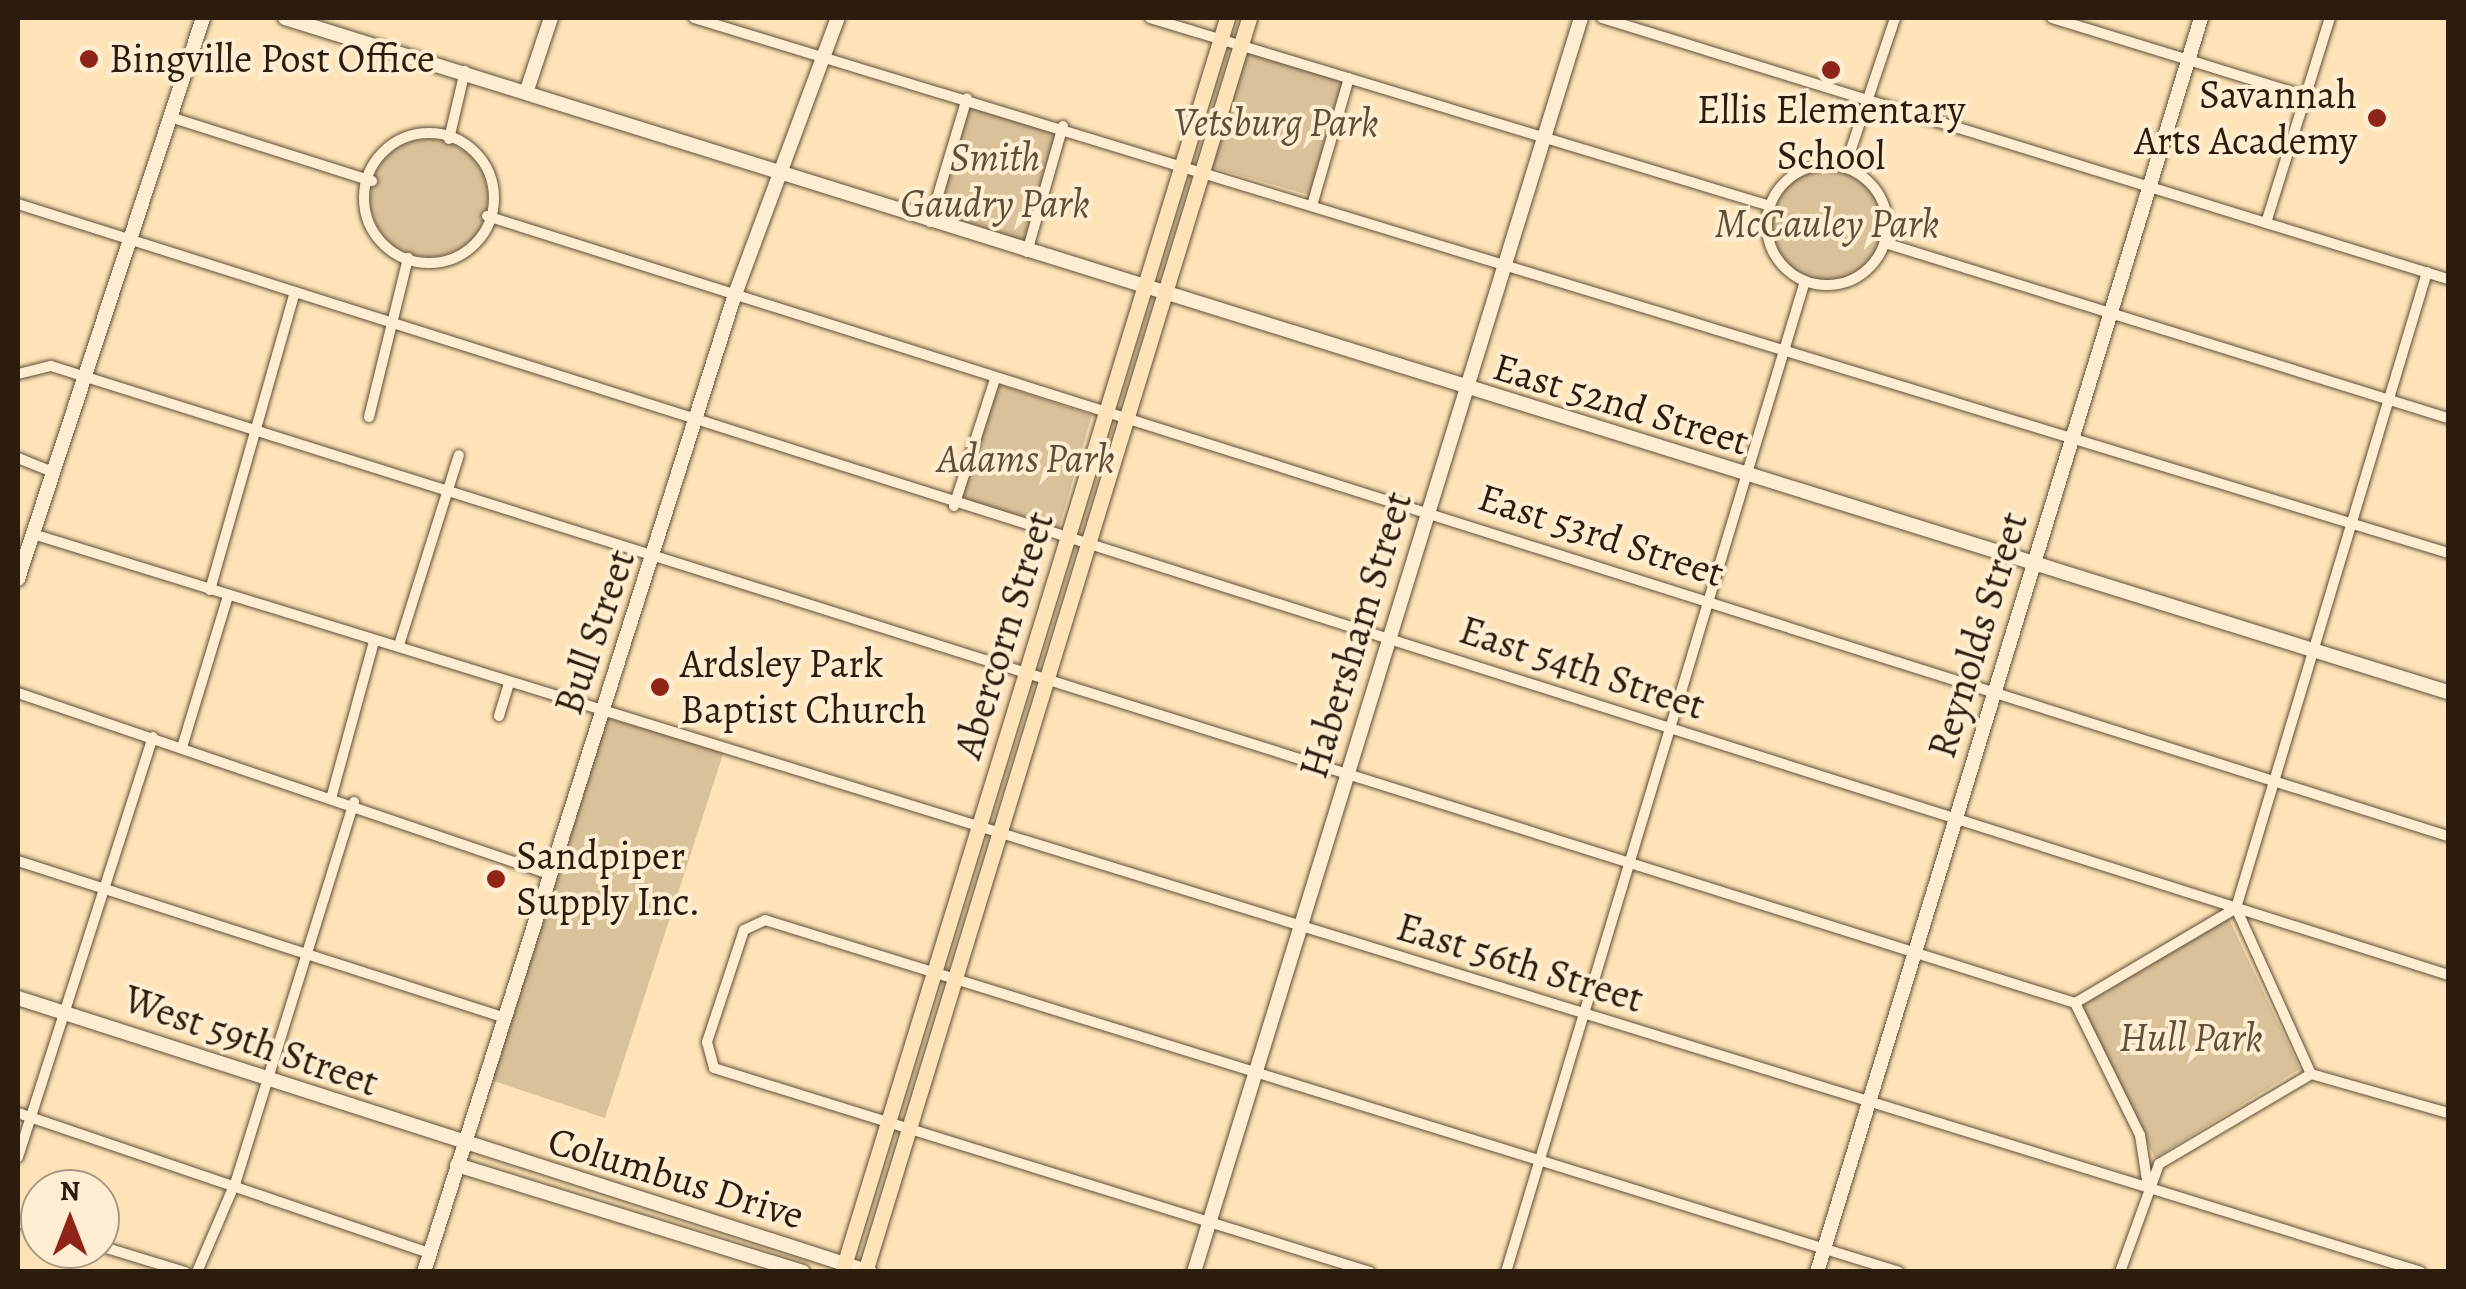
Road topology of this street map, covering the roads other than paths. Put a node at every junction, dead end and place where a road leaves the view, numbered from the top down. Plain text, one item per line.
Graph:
1 (203, 18) edge
2 (285, 18) edge
3 (551, 18) edge
4 (694, 18) edge
5 (838, 18) edge
6 (1150, 18) edge
7 (1227, 18) edge
8 (1249, 18) edge
9 (1581, 18) edge
10 (1602, 18) edge
11 (1894, 18) edge
12 (2052, 18) edge
13 (2201, 18) edge
14 (2330, 18) edge
15 (1220, 40) junction
16 (1240, 46) junction
17 (821, 58) junction
18 (2188, 59) junction
19 (465, 71) junction
20 (1349, 78) junction
21 (527, 90) junction
22 (2306, 96) junction
23 (967, 98) junction
24 (1868, 101) junction
25 (170, 117) junction
26 (1063, 126) junction
27 (1544, 137) junction
28 (449, 139) junction
29 (1182, 164) junction
30 (1845, 167) junction
31 (1202, 170) junction
32 (776, 175) junction
33 (372, 181) junction
34 (2148, 188) junction
35 (1313, 202) junction
36 (18, 204) edge
37 (1770, 206) junction
38 (488, 216) junction
39 (930, 223) junction
40 (2266, 223) junction
41 (128, 239) junction
42 (1885, 243) junction
43 (1028, 252) junction
44 (408, 258) junction
45 (1505, 264) junction
46 (2426, 272) junction
47 (2448, 279) edge
48 (1805, 281) junction
49 (1145, 290) junction
50 (295, 292) junction
51 (1164, 296) junction
52 (734, 297) junction
53 (2110, 314) junction
54 (386, 320) junction
55 (1784, 350) junction
56 (18, 360) edge
57 (21, 373) edge
58 (84, 378) junction
59 (995, 379) junction
60 (1466, 390) junction
61 (2389, 400) junction
62 (1107, 415) junction
63 (370, 417) dead end
64 (2448, 418) edge
65 (1127, 421) junction
66 (694, 425) junction
67 (254, 431) junction
68 (2072, 439) junction
69 (459, 456) dead end
70 (18, 458) edge
71 (52, 472) junction
72 (1746, 476) junction
73 (447, 496) junction
74 (954, 506) junction
75 (1428, 512) junction
76 (2351, 524) junction
77 (33, 534) junction
78 (1067, 540) junction
79 (1086, 546) junction
80 (2448, 553) edge
81 (654, 562) junction
82 (2033, 564) junction
83 (18, 579) edge
84 (210, 590) junction
85 (228, 596) junction
86 (1708, 601) junction
87 (1389, 639) junction
88 (374, 640) junction
89 (399, 645) junction
90 (2312, 651) junction
91 (1027, 674) junction
92 (1047, 680) junction
93 (509, 683) junction
94 (1995, 689) junction
95 (2448, 692) edge
96 (18, 694) edge
97 (499, 716) dead end
98 (600, 716) junction
99 (1670, 728) junction
100 (154, 736) junction
101 (183, 744) junction
102 (1346, 776) junction
103 (2273, 780) junction
104 (332, 794) junction
105 (354, 802) junction
106 (1956, 816) junction
107 (980, 825) junction
108 (1000, 831) junction
109 (2448, 836) edge
110 (18, 861) edge
111 (1629, 864) junction
112 (549, 874) junction
113 (108, 890) junction
114 (2236, 908) junction
115 (1300, 927) junction
116 (1915, 950) junction
117 (304, 952) junction
118 (933, 974) junction
119 (2448, 976) edge
120 (953, 980) junction
121 (18, 998) edge
122 (2075, 1003) junction
123 (65, 1012) junction
124 (1584, 1014) junction
125 (502, 1017) junction
126 (1255, 1074) junction
127 (2311, 1074) junction
128 (266, 1078) junction
129 (1868, 1100) junction
130 (18, 1113) edge
131 (2448, 1113) edge
132 (30, 1118) junction
133 (884, 1122) junction
134 (904, 1129) junction
135 (462, 1147) junction
136 (18, 1158) edge
137 (1540, 1162) junction
138 (457, 1165) junction
139 (236, 1181) junction
140 (2146, 1186) junction
141 (1209, 1222) junction
142 (1824, 1248) junction
143 (120, 1252) edge
144 (430, 1253) junction
145 (843, 1267) edge
146 (867, 1271) edge
147 (184, 1272) edge
148 (197, 1272) edge
149 (424, 1272) edge
150 (804, 1272) edge
151 (1194, 1272) edge
152 (1370, 1272) edge
153 (1506, 1272) edge
154 (1816, 1272) edge
155 (1899, 1272) edge
156 (2120, 1272) edge
157 (2421, 1272) edge

1 - 25 street
2 - 19 street, East 52nd Street
3 - 21 street
4 - 17 street
5 - 17 street, Bull Street
6 - 15 street
7 - 15 main road, Abercorn Street
8 - 16 main road, Abercorn Street
9 - 27 street, Habersham Street
10 - 24 street
11 - 24 street
12 - 18 street
13 - 18 street, Reynolds Street
14 - 22 street
15 - 16 street
15 - 29 main road, Abercorn Street
16 - 20 street
16 - 31 main road, Abercorn Street
17 - 23 street
17 - 32 street, Bull Street
18 - 22 street
18 - 34 street, Reynolds Street
19 - 21 street, East 52nd Street
19 - 28 street
20 - 27 street
20 - 35 street
21 - 32 street, East 52nd Street
22 - 40 street
23 - 26 street
23 - 39 street
24 - 30 street
24 - 34 street
25 - 33 street
25 - 41 street
26 - 29 street
26 - 43 street
27 - 37 street
27 - 45 street, Habersham Street
28 - 33 street
28 - 38 street
29 - 31 street
29 - 49 main road, Abercorn Street
30 - 37 street
30 - 42 street
31 - 35 street
31 - 51 main road, Abercorn Street
32 - 39 street, East 52nd Street
32 - 52 street, Bull Street
33 - 44 street
34 - 40 street
34 - 53 street, Reynolds Street
35 - 45 street
36 - 41 street, East 54th Street
37 - 48 street
38 - 44 street
38 - 52 street, East 53rd Street
39 - 43 street, East 52nd Street
40 - 46 street
41 - 50 street, East 54th Street
41 - 58 street
42 - 48 street
42 - 53 street
43 - 49 street, East 52nd Street
44 - 54 street
45 - 55 street
45 - 60 street, Habersham Street
46 - 47 street
46 - 61 street
48 - 55 street
49 - 51 street, East 52nd Street
49 - 62 main road, Abercorn Street
50 - 54 street, East 54th Street
50 - 67 street
51 - 60 street, East 52nd Street
51 - 65 main road, Abercorn Street
52 - 59 street, East 53rd Street
52 - 66 street, Bull Street
53 - 61 street
53 - 68 street, Reynolds Street
54 - 63 street
54 - 66 street, East 54th Street
55 - 68 street
55 - 72 street
56 - 57 street
57 - 58 street
58 - 67 street
58 - 71 street
59 - 62 street, East 53rd Street
59 - 74 street
60 - 72 street, East 52nd Street
60 - 75 street, Habersham Street
61 - 64 street
61 - 76 street
62 - 65 street, East 53rd Street
62 - 78 main road, Abercorn Street
65 - 75 street, East 53rd Street
65 - 79 main road, Abercorn Street
66 - 74 street, East 54th Street
66 - 81 street, Bull Street
67 - 73 street
67 - 84 street
68 - 76 street
68 - 82 street, Reynolds Street
69 - 73 street
70 - 71 street
71 - 77 street
72 - 82 street, East 52nd Street
72 - 86 street
73 - 81 street
73 - 89 street
74 - 78 street, East 54th Street
75 - 86 street, East 53rd Street
75 - 87 street, Habersham Street
76 - 80 street
76 - 90 street
77 - 83 street
77 - 84 street, East 56th Street
78 - 79 street, East 54th Street
78 - 91 main road, Abercorn Street
79 - 87 street, East 54th Street
79 - 92 main road, Abercorn Street
81 - 91 street
81 - 98 street, Bull Street
82 - 90 street, East 52nd Street
82 - 94 street, Reynolds Street
84 - 85 street, East 56th Street
85 - 88 street, East 56th Street
85 - 101 street
86 - 94 street, East 53rd Street
86 - 99 street
87 - 99 street, East 54th Street
87 - 102 street, Habersham Street
88 - 89 street, East 56th Street
88 - 104 street
89 - 93 street, East 56th Street
90 - 95 street, East 52nd Street
90 - 103 street
91 - 92 street
91 - 107 main road, Abercorn Street
92 - 102 street
92 - 108 main road, Abercorn Street
93 - 97 street
93 - 98 street, East 56th Street
94 - 103 street, East 53rd Street
94 - 106 street, Reynolds Street
96 - 100 street
98 - 107 street, East 56th Street
98 - 112 street, Bull Street
99 - 106 street, East 54th Street
99 - 111 street
100 - 101 street
100 - 113 street
101 - 104 street
102 - 111 street
102 - 115 street, Habersham Street
103 - 109 street, East 53rd Street
103 - 114 street
104 - 105 street
105 - 112 street
105 - 117 street
106 - 114 street, East 54th Street
106 - 116 street, Reynolds Street
107 - 108 street, East 56th Street
107 - 118 main road, Abercorn Street
108 - 115 street, East 56th Street
108 - 120 main road, Abercorn Street
110 - 113 street
111 - 116 street
111 - 124 street
112 - 125 street, Bull Street
113 - 117 street
113 - 123 street
114 - 119 street, East 54th Street
114 - 122 street
114 - 127 street
115 - 124 street, East 56th Street
115 - 126 street, Habersham Street
116 - 122 street
116 - 129 street, Reynolds Street
117 - 125 street
117 - 128 street
118 - 120 street
118 - 133 main road, Abercorn Street
118 - 133 street
120 - 126 street
120 - 134 main road, Abercorn Street
121 - 123 street, West 59th Street
122 - 140 street
123 - 128 street, West 59th Street
123 - 132 street
124 - 129 street, East 56th Street
124 - 137 street
125 - 135 street, Bull Street
126 - 137 street
126 - 141 street, Habersham Street
127 - 131 street
127 - 140 street
128 - 135 street, West 59th Street
128 - 139 street
129 - 140 street, East 56th Street
129 - 142 street, Reynolds Street
130 - 132 street
132 - 136 street
132 - 139 street
133 - 134 street
133 - 145 main road, Abercorn Street
134 - 141 street
134 - 146 main road, Abercorn Street
135 - 138 street, Bull Street
135 - 145 street, Columbus Drive
137 - 142 street
137 - 153 street
138 - 144 street, Bull Street
138 - 150 street, Columbus Drive
139 - 144 street
139 - 148 street
140 - 156 street
140 - 157 street, East 56th Street
141 - 151 street, Habersham Street
141 - 152 street
142 - 154 street, Reynolds Street
142 - 155 street
143 - 147 street
144 - 149 street, Bull Street
145 - 146 street, Columbus Drive

